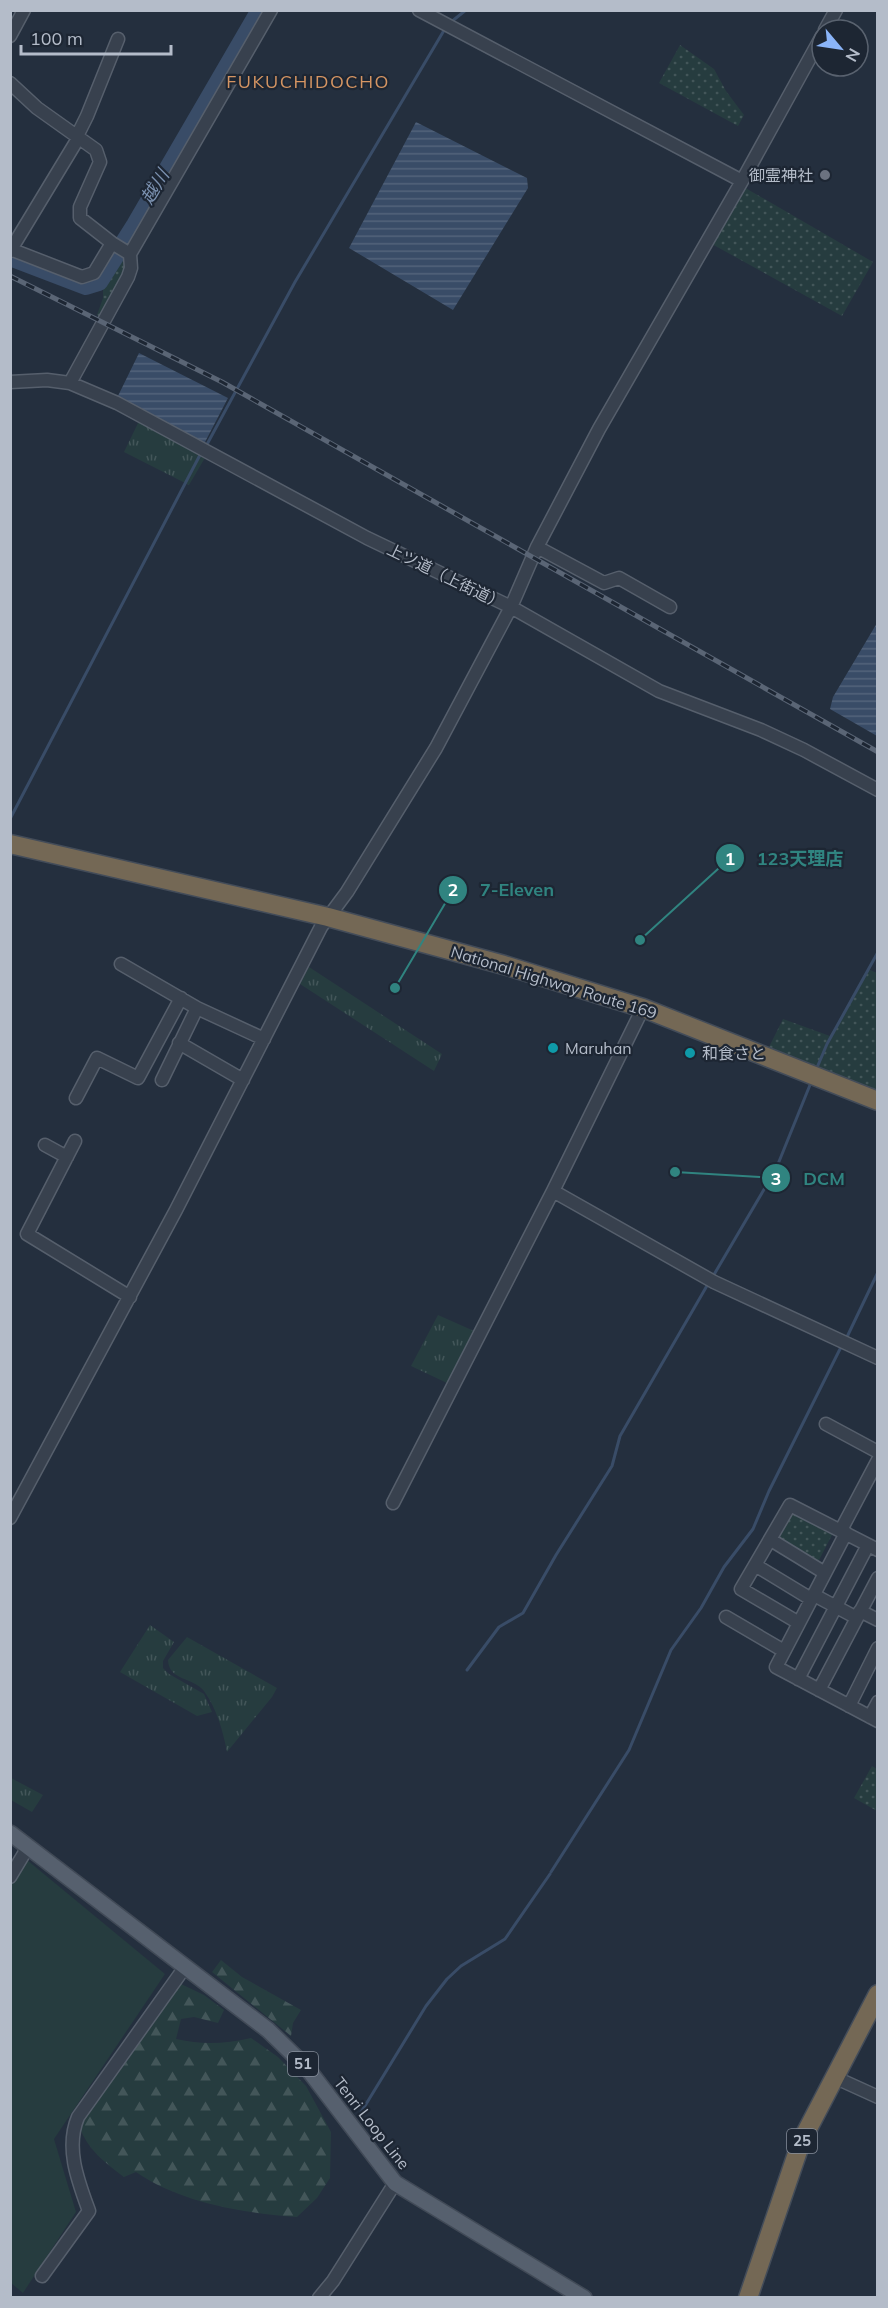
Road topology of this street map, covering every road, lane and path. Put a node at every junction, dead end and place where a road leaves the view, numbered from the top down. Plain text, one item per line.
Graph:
1 (24, 10) edge
2 (271, 10) edge
3 (418, 10) edge
4 (10, 36) edge
5 (118, 39) dead end
6 (810, 58) edge
7 (10, 83) edge
8 (78, 136) junction
9 (742, 181) junction
10 (112, 243) junction
11 (11, 250) edge
12 (130, 254) junction
13 (10, 382) edge
14 (70, 383) junction
15 (537, 547) junction
16 (511, 607) junction
17 (670, 607) dead end
18 (878, 790) edge
19 (10, 844) edge
20 (328, 917) junction
21 (122, 964) dead end
22 (181, 998) junction
23 (197, 1008) junction
24 (643, 1008) junction
25 (264, 1039) junction
26 (179, 1043) junction
27 (162, 1080) dead end
28 (243, 1080) junction
29 (76, 1098) dead end
30 (878, 1101) edge
31 (75, 1142) dead end
32 (45, 1145) dead end
33 (67, 1157) junction
34 (553, 1191) junction
35 (130, 1297) junction
36 (878, 1358) edge
37 (826, 1424) dead end
38 (878, 1452) edge
39 (878, 1460) edge
40 (393, 1503) dead end
41 (10, 1518) edge
42 (843, 1532) junction
43 (771, 1540) junction
44 (873, 1547) edge
45 (755, 1565) junction
46 (825, 1573) junction
47 (878, 1578) edge
48 (813, 1597) junction
49 (836, 1607) junction
50 (859, 1614) junction
51 (726, 1617) dead end
52 (878, 1620) edge
53 (799, 1623) junction
54 (878, 1648) edge
55 (784, 1651) junction
56 (798, 1679) junction
57 (819, 1690) junction
58 (878, 1702) edge
59 (849, 1706) junction
60 (874, 1719) edge
61 (10, 1833) edge
62 (28, 1847) junction
63 (10, 1877) edge
64 (185, 1967) junction
65 (878, 1994) edge
66 (834, 2077) junction
67 (878, 2097) edge
68 (395, 2183) junction
69 (42, 2276) dead end
70 (319, 2298) edge
71 (584, 2298) edge
72 (748, 2298) edge

1 - 4 street
2 - 12 street
3 - 9 street
5 - 8 street
6 - 9 street
7 - 8 street
8 - 10 street
8 - 11 street
9 - 15 street
10 - 11 street
10 - 12 street
12 - 14 street
13 - 14 street, 上ツ道（上街道）
14 - 16 street, 上ツ道（上街道）
15 - 16 street
15 - 17 street
16 - 18 street, 上ツ道（上街道）
16 - 20 street
19 - 20 highway, National Highway Route 169
20 - 24 highway, National Highway Route 169
20 - 25 street
21 - 22 street
22 - 23 street
22 - 29 street
23 - 25 street
23 - 26 street
24 - 30 highway, National Highway Route 169
24 - 34 street
25 - 28 street
26 - 27 street
26 - 28 street
28 - 35 street
31 - 33 street
32 - 33 street
33 - 35 street
34 - 36 street
34 - 40 street
35 - 41 street
37 - 38 street
39 - 42 street
42 - 43 street
42 - 44 street
42 - 46 street
43 - 45 street
43 - 46 street
44 - 49 street
45 - 48 street
45 - 53 street
46 - 48 street
47 - 50 street
48 - 49 street
48 - 53 street
49 - 50 street
49 - 56 street
50 - 52 street
50 - 57 street
51 - 55 street
53 - 55 street
54 - 59 street
55 - 56 street
56 - 57 street
57 - 59 street
58 - 60 street
59 - 60 street
61 - 62 main road, Tenri Loop Line / 51
62 - 63 street
62 - 64 main road, Tenri Loop Line / 51
64 - 68 main road, Tenri Loop Line / 51
64 - 69 street
65 - 66 highway, 25
66 - 67 street
66 - 72 highway, 25
68 - 70 street
68 - 71 main road, Tenri Loop Line / 51

